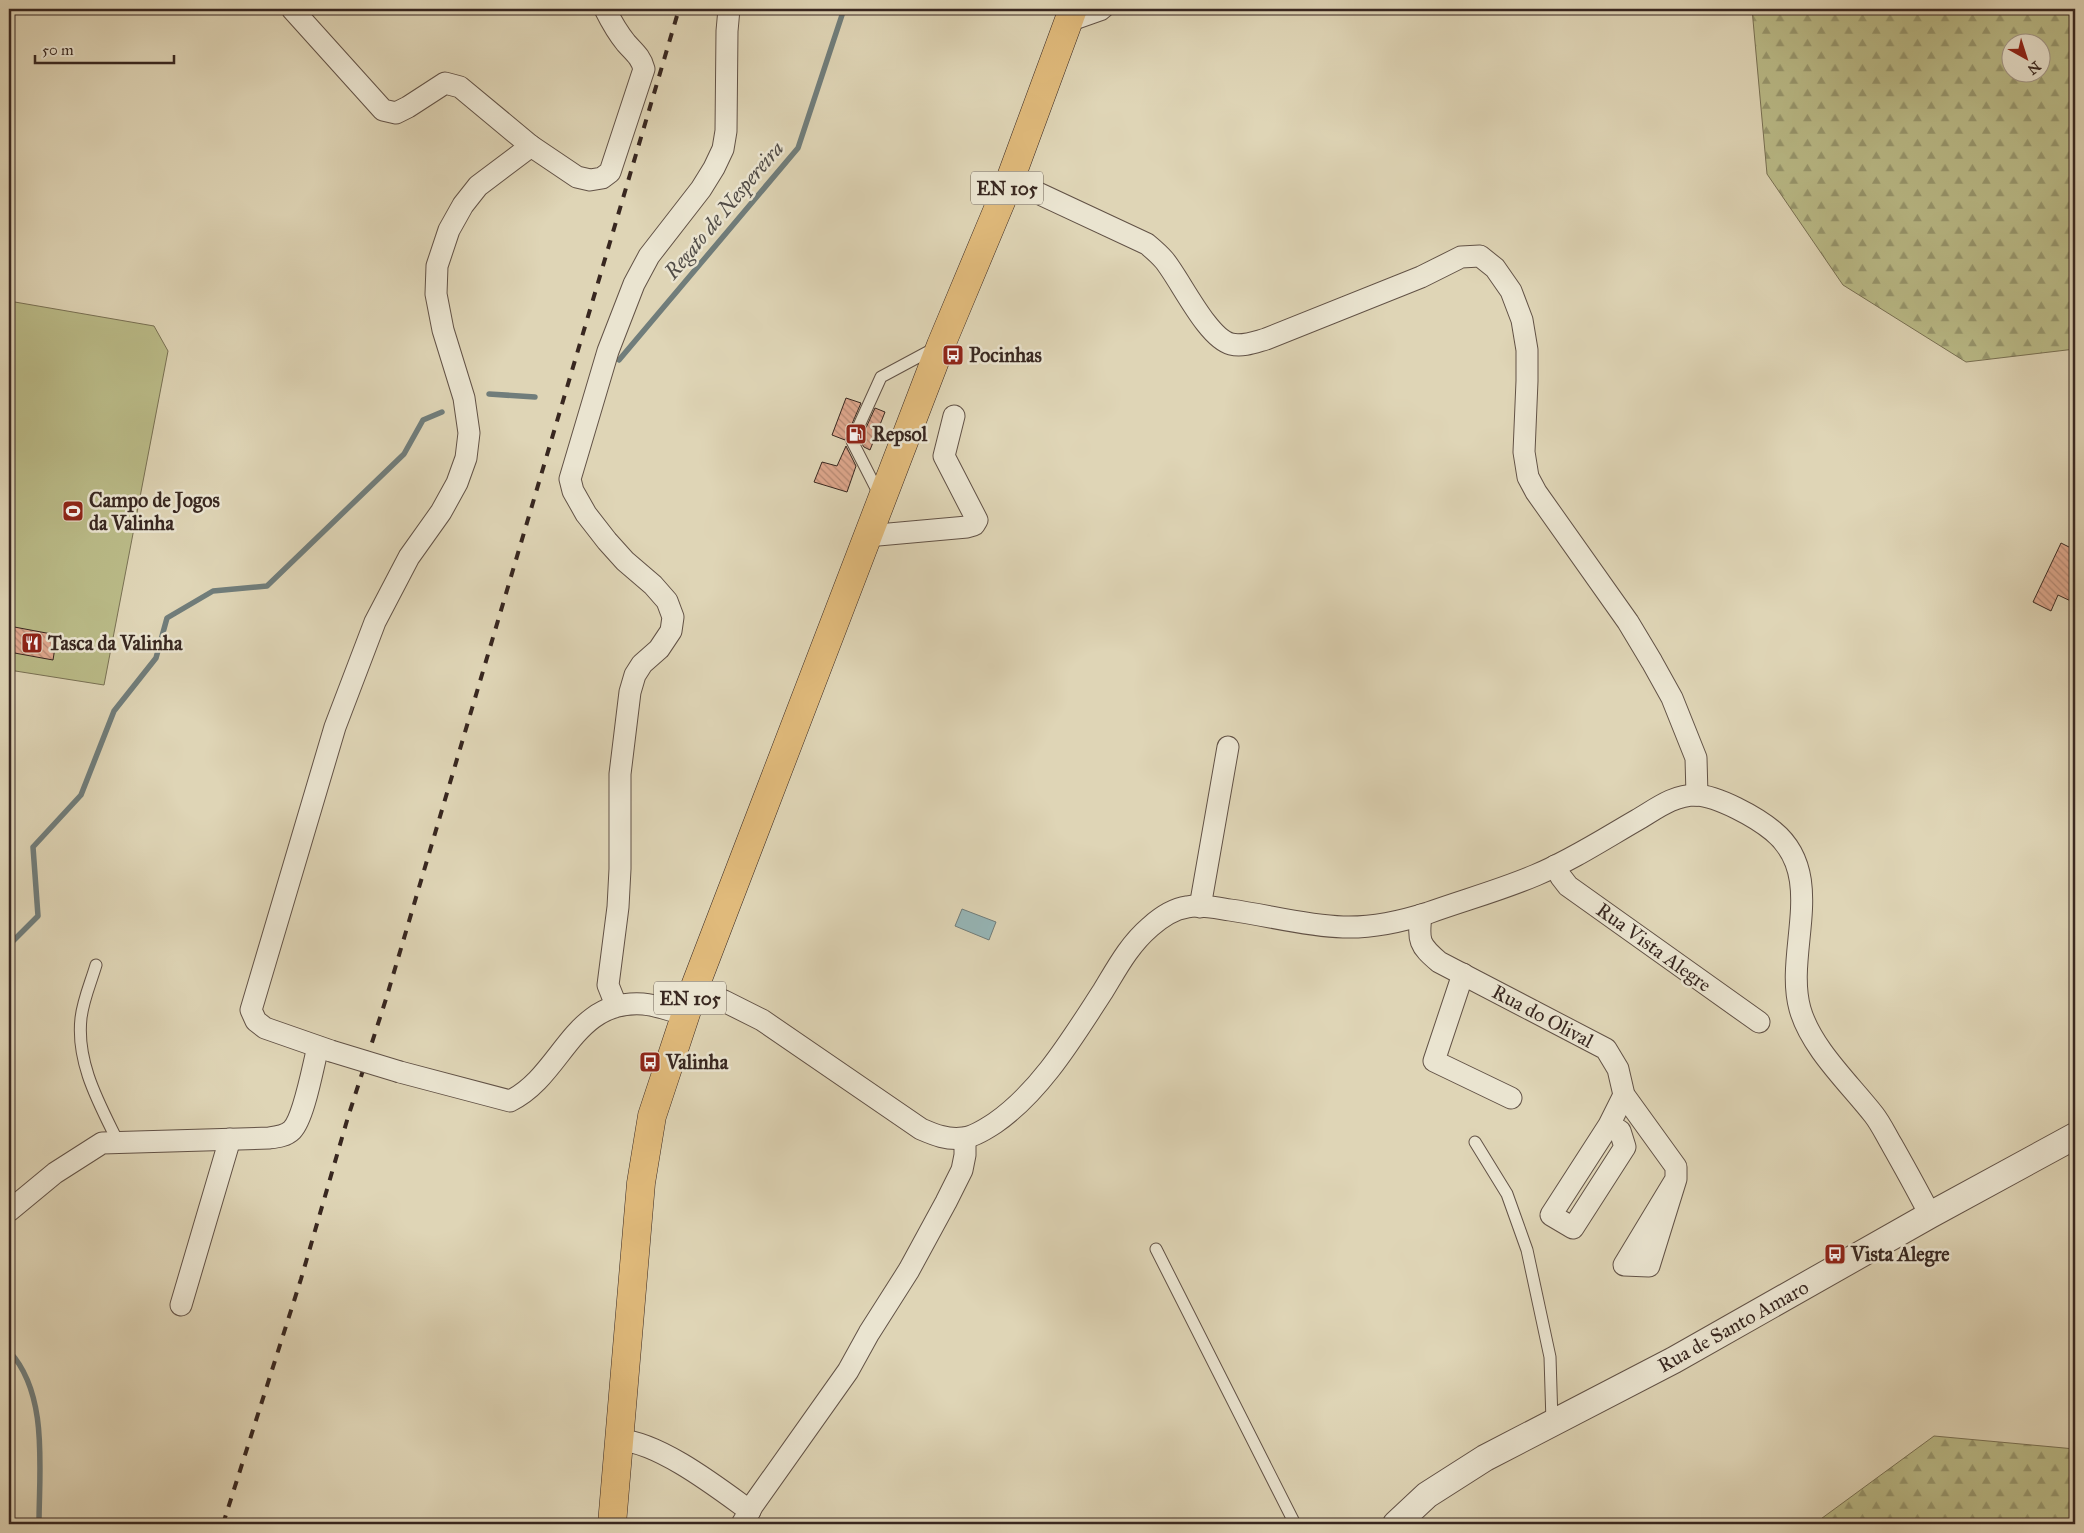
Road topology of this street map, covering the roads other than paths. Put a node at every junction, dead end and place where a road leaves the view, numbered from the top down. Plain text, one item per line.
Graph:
1 (292, 9) edge
2 (605, 9) edge
3 (729, 9) edge
4 (1109, 9) edge
5 (1069, 18) edge
6 (531, 146) junction
7 (1010, 180) junction
8 (941, 345) junction
9 (954, 416) dead end
10 (881, 498) junction
11 (867, 536) junction
12 (1228, 747) dead end
13 (1697, 795) junction
14 (1555, 866) junction
15 (1200, 907) junction
16 (1421, 915) junction
17 (96, 965) dead end
18 (1463, 974) junction
19 (694, 989) junction
20 (616, 1005) junction
21 (684, 1014) junction
22 (1759, 1022) dead end
23 (324, 1049) junction
24 (1624, 1095) junction
25 (1511, 1098) dead end
26 (1609, 1125) dead end
27 (2075, 1136) edge
28 (965, 1138) junction
29 (230, 1139) junction
30 (118, 1142) junction
31 (1475, 1142) dead end
32 (1676, 1179) dead end
33 (9, 1212) edge
34 (1930, 1215) junction
35 (1156, 1249) dead end
36 (181, 1305) dead end
37 (1552, 1422) junction
38 (619, 1440) junction
39 (746, 1518) edge
40 (612, 1524) edge
41 (1295, 1524) edge
42 (1396, 1524) edge

1 - 6 street
2 - 6 street
3 - 20 street
4 - 5 lane
5 - 7 main road, EN 105
6 - 23 street
7 - 8 main road, EN 105
7 - 13 street
8 - 10 main road, EN 105
8 - 10 lane
9 - 11 street
10 - 11 main road, EN 105
11 - 19 main road, EN 105
12 - 15 street
13 - 14 street
13 - 34 street
14 - 16 street
14 - 22 street, Rua Vista Alegre
15 - 16 street
15 - 28 street
16 - 18 street, Rua do Olival
17 - 30 lane
18 - 24 street, Rua do Olival
18 - 25 street
19 - 21 main road, EN 105
19 - 28 street
20 - 21 street
20 - 23 street, bridge
21 - 38 main road, EN 105
23 - 29 street
24 - 26 street
24 - 32 street, Rua do Olival
27 - 34 street, Rua de Santo Amaro
28 - 39 street
29 - 30 street
29 - 36 street
30 - 33 street
31 - 37 lane
34 - 37 street, Rua de Santo Amaro
35 - 41 lane
37 - 42 street, Rua de Santo Amaro
38 - 39 street
38 - 40 main road, EN 105

